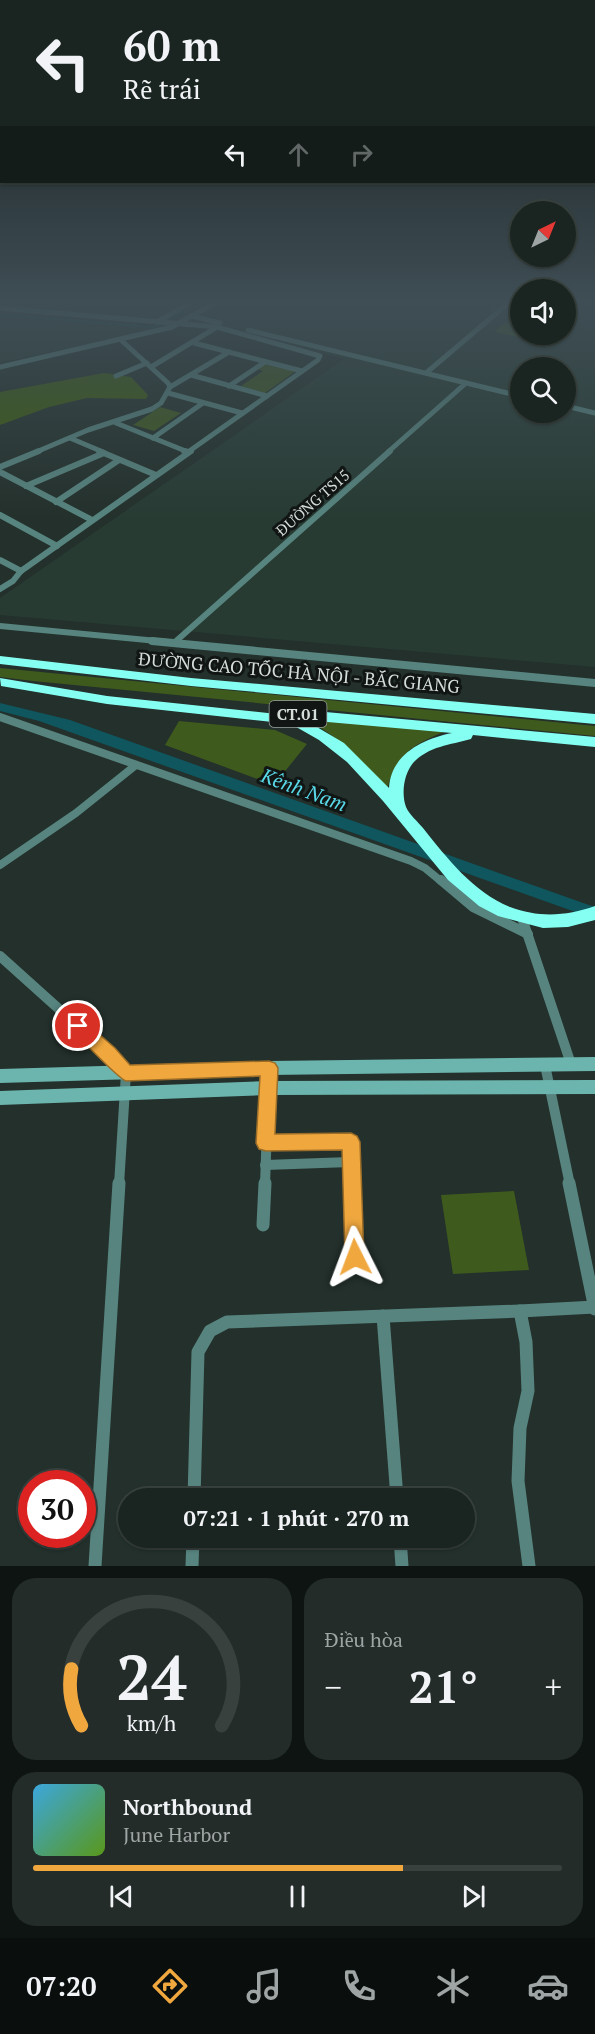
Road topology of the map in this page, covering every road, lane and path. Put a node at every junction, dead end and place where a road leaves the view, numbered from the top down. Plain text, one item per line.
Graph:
1 (122, 374) edge
2 (156, 374) edge
3 (247, 374) edge
4 (298, 374) edge
5 (430, 374) edge
6 (191, 375) joint
7 (116, 376) dead end
8 (466, 383) junction
9 (229, 386) junction
10 (169, 390) junction
11 (510, 394) edge
12 (267, 396) junction
13 (203, 403) junction
14 (576, 408) edge
15 (242, 413) junction
16 (595, 413) edge
17 (116, 423) junction
18 (70, 438) junction
19 (153, 438) junction
20 (188, 452) junction
21 (104, 453) junction
22 (119, 460) junction
23 (0, 467) edge
24 (0, 472) edge
25 (156, 475) junction
26 (27, 486) junction
27 (56, 502) junction
28 (0, 515) edge
29 (92, 520) junction
30 (57, 546) junction
31 (0, 560) edge
32 (21, 571) junction
33 (0, 589) edge
34 (0, 626) edge
35 (175, 642) junction
36 (0, 660) edge
37 (1, 682) edge
38 (191, 682) junction
39 (595, 683) edge
40 (595, 714) edge
41 (0, 717) edge
42 (595, 719) edge
43 (595, 742) edge
44 (595, 747) edge
45 (136, 765) junction
46 (399, 810) junction
47 (0, 865) edge
48 (588, 916) edge
49 (525, 926) junction
50 (0, 956) edge
51 (571, 1064) junction
52 (595, 1064) edge
53 (545, 1065) junction
54 (269, 1068) junction
55 (126, 1073) junction
56 (0, 1076) edge
57 (550, 1087) junction
58 (595, 1087) edge
59 (268, 1088) junction
60 (126, 1095) junction
61 (0, 1098) edge
62 (266, 1143) junction
63 (350, 1162) junction
64 (265, 1165) junction
65 (263, 1225) dead end
66 (355, 1257) dead end
67 (595, 1308) edge
68 (520, 1311) junction
69 (383, 1316) junction
70 (194, 1488) edge
71 (396, 1488) edge
72 (193, 1548) edge
73 (401, 1548) edge
74 (95, 1566) edge
75 (192, 1566) edge
76 (402, 1566) edge
77 (529, 1566) edge

1 - 7 street
2 - 10 street
3 - 9 street
4 - 12 street
5 - 8 street
6 - 9 street
6 - 10 street
8 - 11 street
8 - 35 street, ĐƯỜNG TS15
9 - 12 street
10 - 13 street
10 - 17 street
12 - 15 street
13 - 15 street
13 - 19 street
14 - 16 street
15 - 20 street
17 - 18 street
17 - 19 street
18 - 21 street
18 - 23 street
19 - 20 street
20 - 25 street
21 - 22 street
21 - 26 street
22 - 25 street
22 - 27 street
24 - 26 street
25 - 29 street
26 - 27 street
27 - 29 street
28 - 30 street
29 - 30 street
30 - 32 street
31 - 32 street
32 - 33 street
34 - 35 street
35 - 39 street
36 - 38 highway, ĐƯỜNG CAO TỐC HÀ NỘI - BẮC GIANG / CT.01
37 - 43 highway, CT.01
37 - 46 highway
38 - 40 highway
38 - 42 highway, ĐƯỜNG CAO TỐC HÀ NỘI - BẮC GIANG / CT.01
41 - 45 street
44 - 46 highway
45 - 47 street
45 - 49 street
46 - 49 highway
48 - 49 highway
49 - 51 street
50 - 55 street
51 - 52 main road
51 - 53 main road
53 - 54 main road
53 - 57 street
54 - 55 main road
54 - 59 street
55 - 56 main road
55 - 60 street
57 - 58 main road
57 - 59 main road
57 - 67 street
59 - 60 main road
59 - 62 street
60 - 61 main road
60 - 74 street
62 - 63 street
62 - 64 street
63 - 64 street
63 - 66 street
64 - 65 street
67 - 68 street
68 - 69 street
68 - 77 street
69 - 70 street
69 - 71 street
72 - 75 street
73 - 76 street

